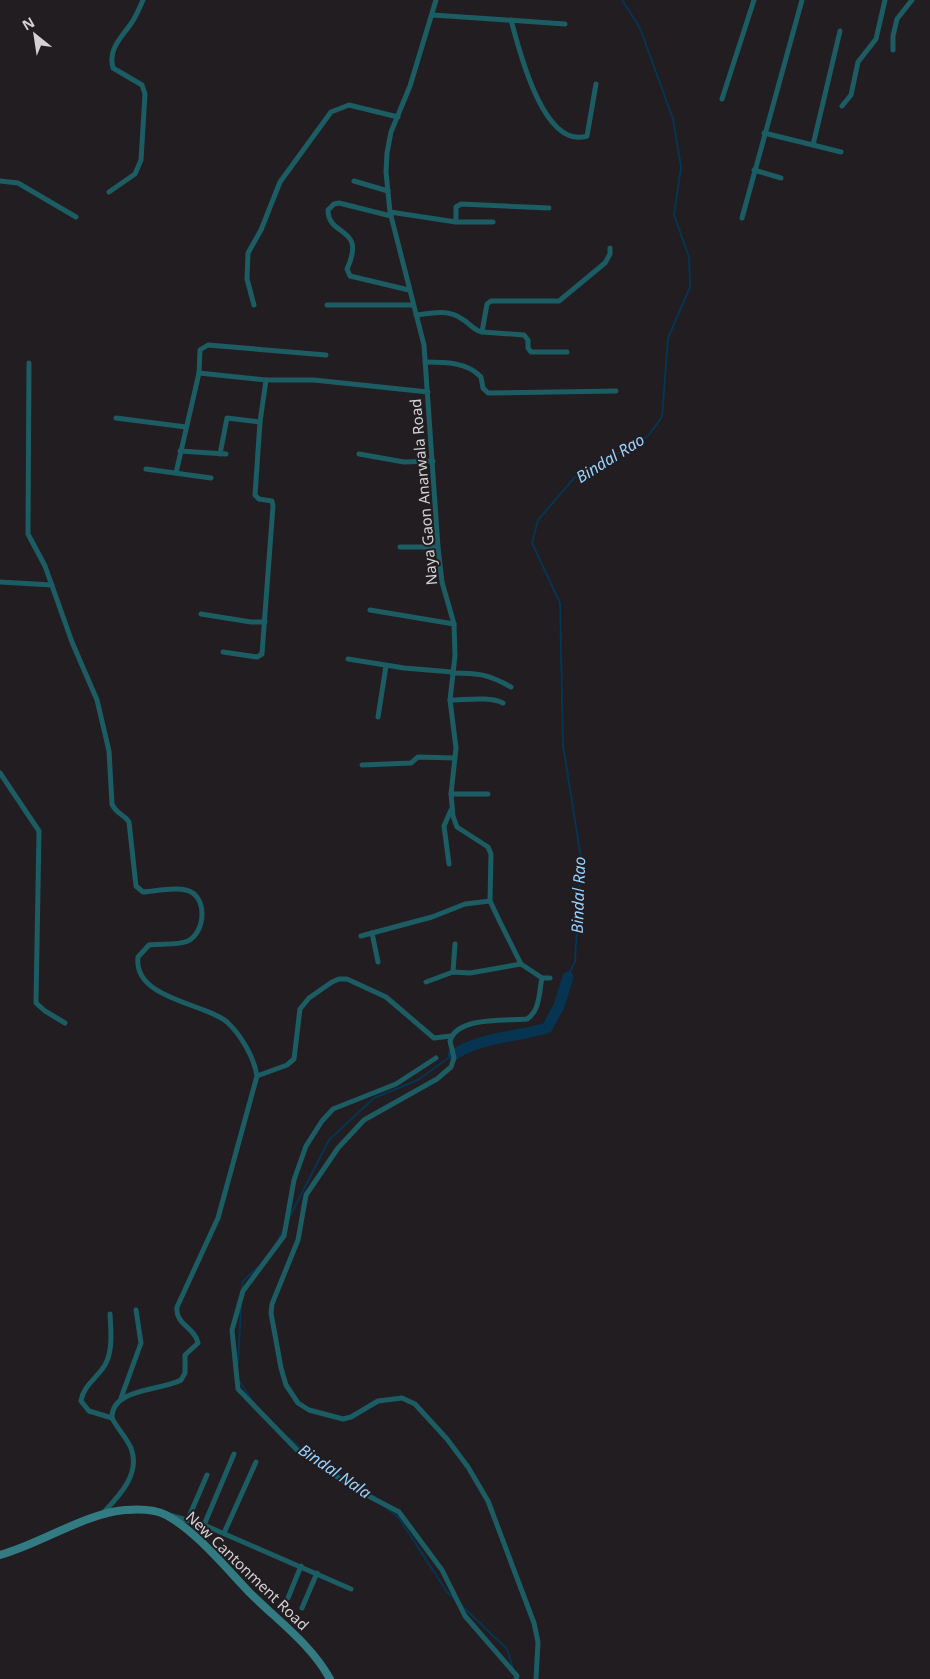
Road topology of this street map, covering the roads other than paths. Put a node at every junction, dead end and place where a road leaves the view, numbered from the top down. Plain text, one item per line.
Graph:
1 (143, 0) edge
2 (436, 0) edge
3 (754, 0) edge
4 (802, 0) edge
5 (885, 0) edge
6 (912, 0) edge
7 (433, 15) junction
8 (511, 20) junction
9 (565, 24) dead end
10 (840, 31) dead end
11 (893, 50) dead end
12 (596, 84) dead end
13 (722, 100) dead end
14 (842, 106) dead end
15 (398, 117) junction
16 (764, 133) junction
17 (813, 145) junction
18 (841, 152) dead end
19 (754, 170) junction
20 (782, 178) dead end
21 (354, 181) dead end
22 (0, 182) edge
23 (388, 191) junction
24 (110, 192) dead end
25 (549, 208) dead end
26 (391, 214) junction
27 (76, 217) dead end
28 (742, 218) dead end
29 (456, 222) junction
30 (493, 222) dead end
31 (610, 248) dead end
32 (408, 290) junction
33 (327, 304) dead end
34 (254, 305) dead end
35 (413, 305) junction
36 (416, 315) junction
37 (482, 332) junction
38 (567, 352) dead end
39 (326, 355) dead end
40 (425, 362) junction
41 (30, 363) dead end
42 (199, 373) junction
43 (266, 380) junction
44 (616, 391) dead end
45 (428, 392) junction
46 (116, 418) dead end
47 (260, 422) junction
48 (186, 427) junction
49 (180, 451) junction
50 (359, 454) dead end
51 (433, 461) junction
52 (146, 469) dead end
53 (176, 472) junction
54 (211, 478) dead end
55 (400, 547) dead end
56 (438, 547) junction
57 (0, 582) edge
58 (52, 585) junction
59 (370, 610) dead end
60 (201, 614) dead end
61 (265, 622) junction
62 (454, 624) junction
63 (223, 652) dead end
64 (348, 659) dead end
65 (386, 666) junction
66 (452, 672) junction
67 (511, 687) dead end
68 (450, 700) junction
69 (503, 703) dead end
70 (378, 717) dead end
71 (455, 758) junction
72 (362, 765) dead end
73 (0, 774) edge
74 (451, 794) junction
75 (488, 794) dead end
76 (452, 808) junction
77 (449, 864) dead end
78 (490, 901) junction
79 (372, 933) junction
80 (362, 936) dead end
81 (455, 944) dead end
82 (378, 962) dead end
83 (521, 964) junction
84 (453, 972) junction
85 (542, 978) junction
86 (550, 978) dead end
87 (426, 982) dead end
88 (65, 1023) dead end
89 (450, 1038) junction
90 (436, 1058) dead end
91 (257, 1076) junction
92 (136, 1310) dead end
93 (110, 1314) dead end
94 (121, 1398) junction
95 (112, 1418) junction
96 (234, 1454) dead end
97 (256, 1462) dead end
98 (207, 1475) dead end
99 (165, 1514) junction
100 (101, 1515) junction
101 (188, 1519) junction
102 (204, 1524) junction
103 (224, 1533) junction
104 (0, 1555) edge
105 (301, 1566) junction
106 (317, 1573) junction
107 (351, 1589) dead end
108 (288, 1598) dead end
109 (302, 1608) dead end
110 (330, 1679) edge
111 (516, 1679) edge
112 (536, 1679) edge

1 - 24 street
2 - 7 street, Naya Gaon Anarwala Road
3 - 13 street
4 - 16 street
5 - 14 street
6 - 11 street
7 - 8 street
7 - 15 street, Naya Gaon Anarwala Road
8 - 9 street
8 - 12 street
10 - 17 street
15 - 23 street, Naya Gaon Anarwala Road
15 - 34 street
16 - 17 street
16 - 19 street
17 - 18 street
19 - 20 street
19 - 28 street
21 - 23 street
22 - 27 street
23 - 26 street, Naya Gaon Anarwala Road
25 - 29 street
26 - 29 street
26 - 32 street, Naya Gaon Anarwala Road
26 - 32 street
29 - 30 street
31 - 37 street
32 - 35 street, Naya Gaon Anarwala Road
33 - 35 street
35 - 36 street, Naya Gaon Anarwala Road
36 - 37 street
36 - 40 street, Naya Gaon Anarwala Road
37 - 38 street
39 - 42 street
40 - 44 street
40 - 45 street, Naya Gaon Anarwala Road
41 - 58 street
42 - 43 street
42 - 48 street
43 - 45 street
43 - 47 street
45 - 51 street, Naya Gaon Anarwala Road
46 - 48 street
47 - 49 street
47 - 61 street
48 - 49 street
49 - 53 street
50 - 51 street
51 - 56 street, Naya Gaon Anarwala Road
52 - 53 street
53 - 54 street
55 - 56 street
56 - 62 street, Naya Gaon Anarwala Road
57 - 58 street
58 - 91 street
59 - 62 street
60 - 61 street
61 - 63 street
62 - 66 street, Naya Gaon Anarwala Road
64 - 65 street
65 - 66 street
65 - 70 street
66 - 67 street
66 - 68 street, Naya Gaon Anarwala Road
68 - 69 street
68 - 71 street, Naya Gaon Anarwala Road
71 - 72 street
71 - 74 street, Naya Gaon Anarwala Road
73 - 88 street
74 - 75 street
74 - 76 street, Naya Gaon Anarwala Road
76 - 77 street
76 - 78 street, Naya Gaon Anarwala Road
78 - 79 street
78 - 83 street, Naya Gaon Anarwala Road
79 - 80 street
79 - 82 street
81 - 84 street
83 - 84 street
83 - 85 street
84 - 87 street
85 - 86 street
85 - 89 street
89 - 91 street
89 - 112 street
90 - 111 street
91 - 94 street
92 - 94 street
93 - 95 street
94 - 95 street
95 - 100 street, New Cantonment Road
96 - 102 street
97 - 103 street
98 - 101 street
99 - 100 street, New Cantonment Road
99 - 101 street
99 - 110 street, New Cantonment Road
100 - 104 street, New Cantonment Road
101 - 102 street
102 - 103 street
103 - 105 street
105 - 106 street
105 - 108 street
106 - 107 street
106 - 109 street

